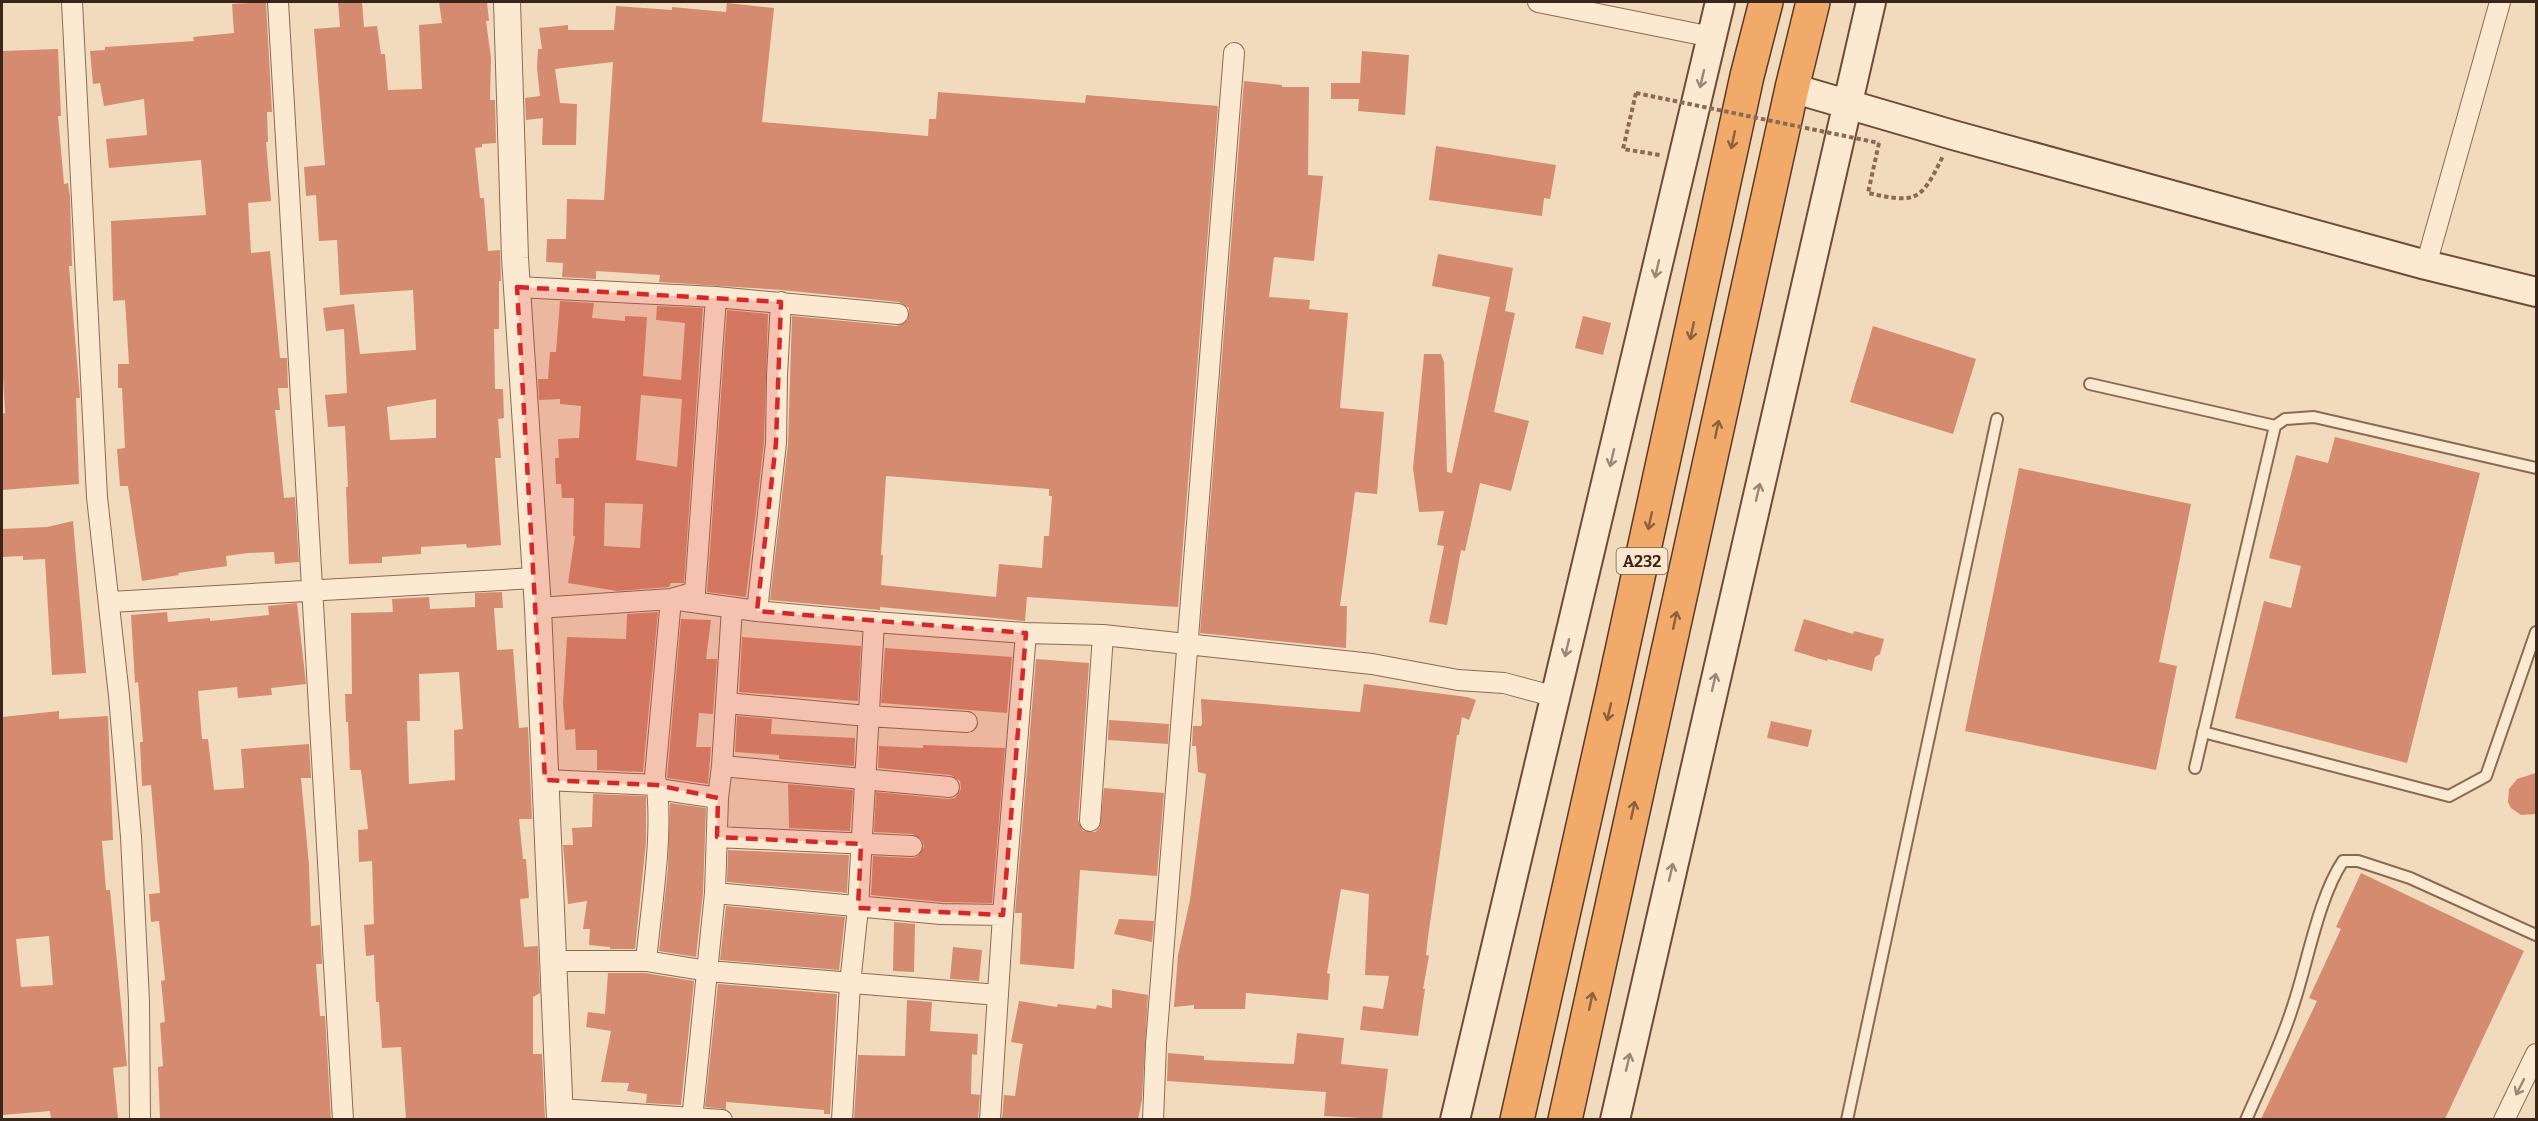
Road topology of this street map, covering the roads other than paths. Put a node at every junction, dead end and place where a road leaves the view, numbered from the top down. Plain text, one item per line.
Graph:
1 (72, 2) edge
2 (278, 2) edge
3 (507, 2) edge
4 (1538, 2) edge
5 (1720, 2) edge
6 (1766, 2) edge
7 (1813, 2) edge
8 (1871, 2) edge
9 (2500, 2) edge
10 (1712, 37) junction
11 (1234, 53) dead end
12 (1792, 88) junction
13 (1846, 103) junction
14 (2426, 265) junction
15 (517, 287) junction
16 (2536, 292) edge
17 (716, 297) junction
18 (782, 302) junction
19 (897, 314) dead end
20 (2090, 384) dead end
21 (1997, 419) dead end
22 (2275, 426) junction
23 (2536, 468) edge
24 (535, 578) junction
25 (312, 590) junction
26 (670, 599) junction
27 (110, 602) junction
28 (538, 608) junction
29 (732, 608) junction
30 (757, 611) junction
31 (874, 622) junction
32 (2536, 632) edge
33 (1026, 633) junction
34 (1103, 635) junction
35 (1189, 645) junction
36 (1556, 697) junction
37 (726, 703) junction
38 (867, 716) junction
39 (967, 722) dead end
40 (2203, 732) junction
41 (722, 766) junction
42 (2195, 768) dead end
43 (545, 780) junction
44 (864, 780) junction
45 (657, 787) junction
46 (949, 787) dead end
47 (718, 798) junction
48 (1090, 821) dead end
49 (717, 837) junction
50 (861, 844) junction
51 (912, 846) dead end
52 (715, 893) junction
53 (858, 908) junction
54 (1003, 915) junction
55 (2536, 935) edge
56 (554, 961) junction
57 (646, 961) junction
58 (708, 971) junction
59 (850, 984) junction
60 (998, 995) junction
61 (2536, 1054) edge
62 (560, 1114) edge
63 (692, 1118) edge
64 (141, 1119) edge
65 (344, 1119) edge
66 (722, 1119) edge
67 (842, 1119) edge
68 (990, 1119) edge
69 (1153, 1119) edge
70 (1455, 1119) edge
71 (1517, 1119) edge
72 (1565, 1119) edge
73 (1615, 1119) edge
74 (1847, 1119) edge
75 (2246, 1119) edge
76 (2504, 1119) edge

1 - 27 street
2 - 25 street
3 - 15 street
4 - 10 street
5 - 10 main road
6 -> 71 highway, A232
7 - 12 highway, A232
8 - 13 main road
9 - 14 street
10 -> 36 main road
11 - 35 street
12 - 13 main road
72 -> 12 highway, A232
13 - 14 main road
73 -> 13 main road
14 - 16 main road
15 - 17 street
15 - 24 street
17 - 18 street
17 - 26 street
18 - 19 street
18 - 30 street
20 - 22 lane
21 - 74 lane
22 - 23 lane
22 - 40 lane
24 - 25 street
24 - 28 street
25 - 27 street
25 - 65 street
26 - 28 street
26 - 29 street
26 - 45 street
27 - 64 street
28 - 43 street
29 - 30 street
29 - 37 street
30 - 31 street
31 - 33 street
31 - 38 street
32 - 40 lane
33 - 34 street
33 - 54 street
34 - 35 street
34 - 48 street
35 - 36 street
35 - 69 street
36 - 70 main road
37 - 38 street
37 - 41 street
38 - 39 street
38 - 44 street
40 - 42 lane
41 - 44 street
41 - 47 street
43 - 45 street
43 - 56 street
44 - 46 street
44 - 50 street
45 - 47 street
45 - 57 street
47 - 49 street
49 - 50 street
49 - 52 street
50 - 51 street
50 - 53 street
52 - 53 street
52 - 58 street
53 - 54 street
53 - 59 street
54 - 60 street
55 - 75 lane
56 - 57 street
56 - 62 street
57 - 58 street
58 - 59 street
58 - 63 street
59 - 60 street
59 - 67 street
60 - 68 street
61 -> 76 street
62 - 63 street
63 - 66 street

